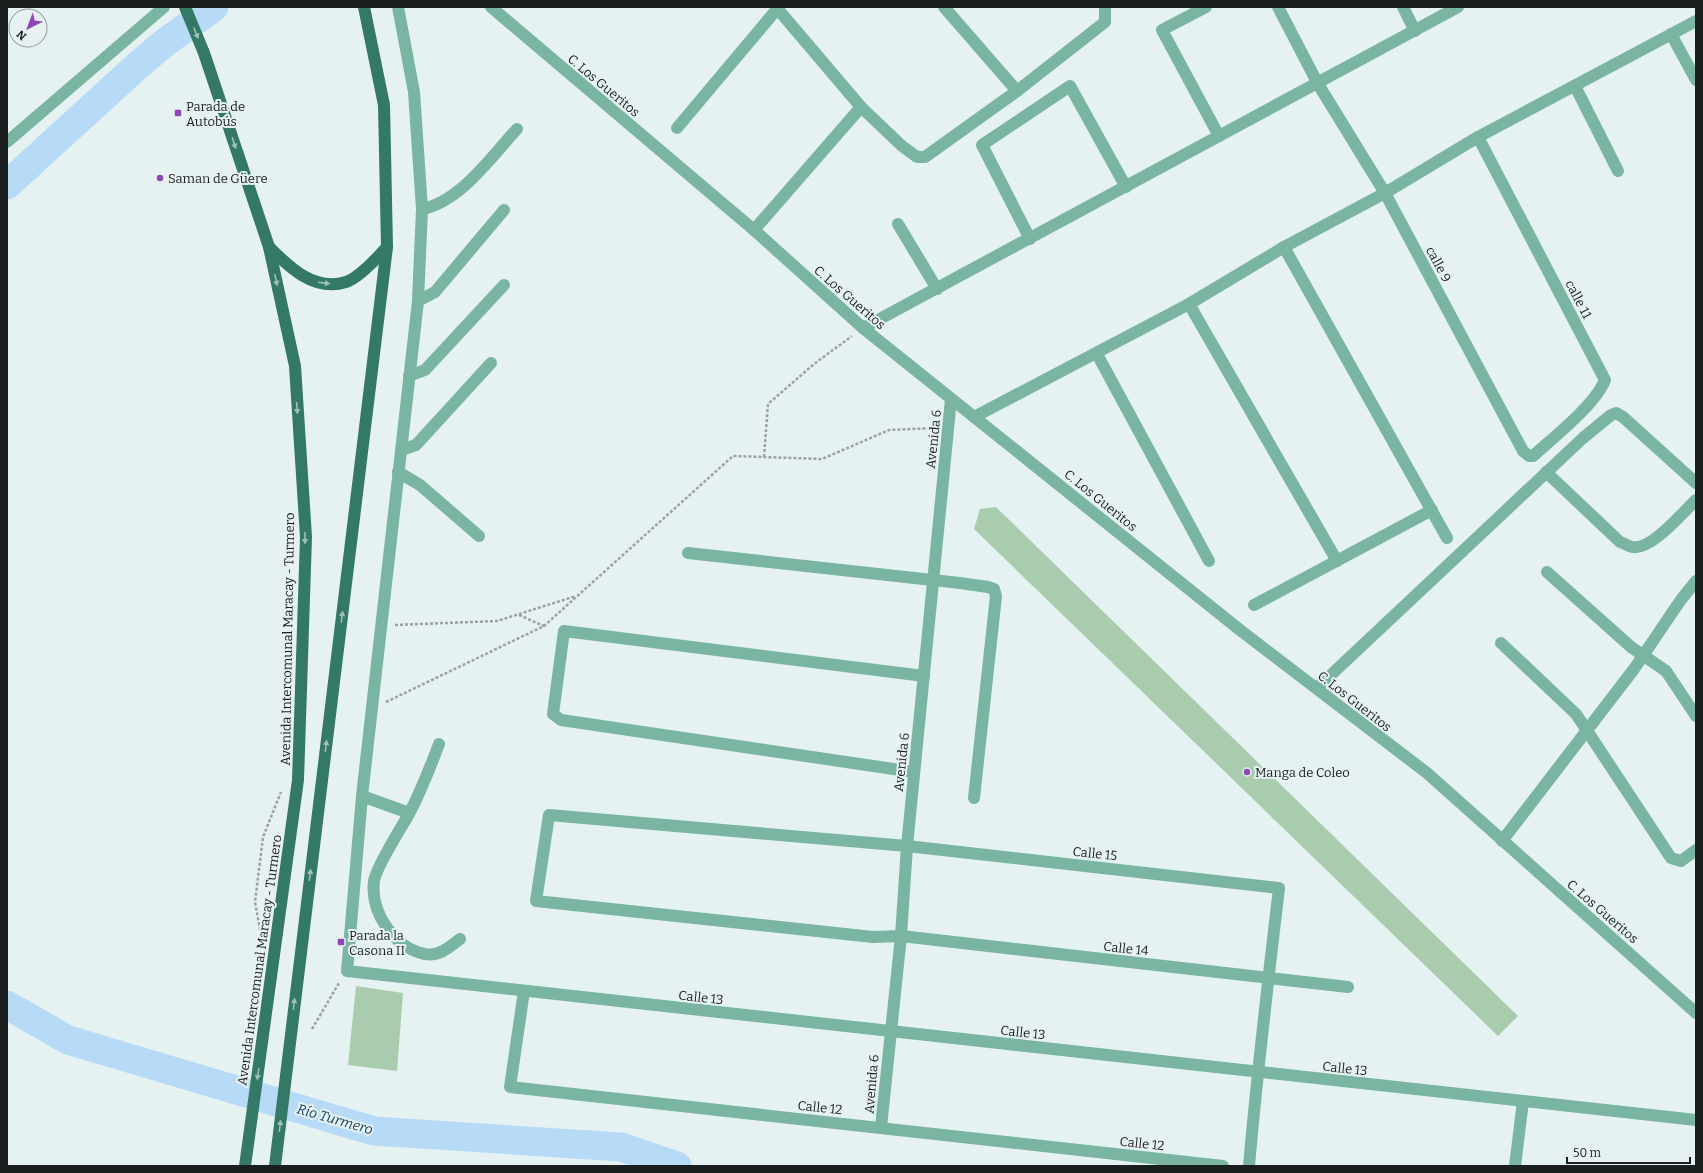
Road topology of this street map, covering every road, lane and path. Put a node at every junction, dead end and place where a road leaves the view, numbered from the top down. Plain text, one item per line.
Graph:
1 (164, 7) edge
2 (364, 7) edge
3 (398, 7) edge
4 (491, 7) edge
5 (944, 7) edge
6 (1105, 7) edge
7 (1206, 7) edge
8 (1278, 7) edge
9 (1403, 7) edge
10 (1458, 7) edge
11 (777, 8) edge
12 (186, 10) edge
13 (1696, 21) edge
14 (1415, 31) junction
15 (1671, 34) junction
16 (1696, 80) edge
17 (1318, 84) junction
18 (1575, 86) junction
19 (1017, 91) junction
20 (861, 107) junction
21 (677, 128) dead end
22 (517, 129) dead end
23 (1220, 136) junction
24 (1478, 137) junction
25 (7, 142) edge
26 (1618, 171) dead end
27 (1126, 187) junction
28 (1385, 193) junction
29 (422, 209) junction
30 (504, 210) dead end
31 (898, 224) dead end
32 (754, 230) junction
33 (1030, 239) junction
34 (269, 247) junction
35 (387, 247) junction
36 (1284, 247) junction
37 (504, 285) dead end
38 (937, 289) junction
39 (418, 301) junction
40 (1189, 304) junction
41 (863, 328) junction
42 (1097, 354) junction
43 (491, 363) dead end
44 (409, 376) junction
45 (951, 399) junction
46 (974, 417) junction
47 (948, 427) junction
48 (402, 450) junction
49 (1533, 456) joint
50 (764, 457) junction
51 (398, 472) junction
52 (1546, 472) junction
53 (1696, 483) edge
54 (1696, 500) edge
55 (1432, 510) junction
56 (479, 536) dead end
57 (1447, 538) dead end
58 (688, 553) dead end
59 (1209, 561) dead end
60 (1336, 562) junction
61 (1547, 572) dead end
62 (933, 580) junction
63 (1696, 582) edge
64 (578, 596) junction
65 (1254, 605) dead end
66 (518, 614) junction
67 (381, 626) junction
68 (544, 626) junction
69 (1501, 643) dead end
70 (1643, 656) junction
71 (924, 676) junction
72 (1317, 688) junction
73 (371, 709) junction
74 (1696, 716) edge
75 (1588, 730) junction
76 (439, 744) dead end
77 (914, 772) junction
78 (282, 789) dead end
79 (362, 796) junction
80 (974, 798) dead end
81 (409, 813) junction
82 (1502, 841) junction
83 (907, 846) junction
84 (1696, 850) edge
85 (901, 936) junction
86 (460, 939) dead end
87 (261, 943) dead end
88 (347, 971) junction
89 (1268, 978) junction
90 (1348, 987) dead end
91 (524, 991) junction
92 (1696, 1012) edge
93 (312, 1029) dead end
94 (889, 1032) junction
95 (1257, 1072) junction
96 (1523, 1101) junction
97 (1696, 1120) edge
98 (881, 1127) junction
99 (246, 1161) edge
100 (275, 1165) edge
101 (1223, 1166) edge
102 (1249, 1166) edge
103 (1515, 1166) edge

1 - 25 street
2 - 35 main road
3 - 29 street
4 - 32 street, C. Los Gueritos
5 - 19 street
6 - 19 street
7 - 23 street
8 - 17 street, calle 9
9 - 14 street
10 - 14 street
11 - 20 street
11 - 21 street
12 -> 34 main road, Avenida Intercomunal Maracay - Turmero
13 - 15 street
14 - 17 street
15 - 16 street
15 - 18 street
17 - 23 street
17 - 28 street, calle 9
18 - 24 street
18 - 26 street
19 - 20 street
20 - 32 street
22 - 29 street
23 - 27 street
24 - 28 street
24 - 49 street, calle 11
27 - 33 street
27 - 33 street
28 - 36 street
28 - 49 street, calle 9
29 - 39 street
30 - 39 street
31 - 38 street
32 - 41 street, C. Los Gueritos
33 - 38 street
34 -> 35 main road
34 -> 99 main road, Avenida Intercomunal Maracay - Turmero
100 -> 35 main road
36 - 40 street
36 - 55 street
37 - 44 street
38 - 41 street
39 - 44 street
40 - 42 street
40 - 60 street
41 - 45 street, C. Los Gueritos
41 - 50 path
42 - 46 street
42 - 59 street
43 - 48 street
44 - 48 street
45 - 46 street, C. Los Gueritos
45 - 47 street, Avenida 6
46 - 72 street, C. Los Gueritos
47 - 50 path
47 - 62 street, Avenida 6
48 - 51 street
50 - 64 path
51 - 56 street
51 - 67 street
52 - 53 street
52 - 54 street
52 - 72 street
55 - 57 street
55 - 60 street
58 - 62 street
60 - 65 street
61 - 70 street
62 - 71 street, Avenida 6
62 - 80 street
63 - 70 street
64 - 66 path
64 - 68 path
66 - 67 path
66 - 68 path
67 - 73 street
68 - 73 path
69 - 75 street
70 - 74 street
70 - 75 street
71 - 77 street, Avenida 6
71 - 77 street
72 - 82 street, C. Los Gueritos
73 - 79 street
75 - 82 street
75 - 84 street
76 - 81 street
77 - 83 street, Avenida 6
78 - 87 path
79 - 81 street
79 - 88 street
81 - 86 street
82 - 92 street, C. Los Gueritos
83 - 85 street, Avenida 6
83 - 85 street, Calle 15
83 - 89 street, Calle 15
85 - 89 street, Calle 14
85 - 94 street, Avenida 6
88 - 91 street, Calle 13
88 - 93 path
89 - 90 street, Calle 14
89 - 95 street
91 - 94 street, Calle 13
91 - 98 street, Calle 12
94 - 95 street, Calle 13
94 - 98 street, Avenida 6
95 - 96 street, Calle 13
95 - 102 street
96 - 97 street, Calle 13
96 - 103 street
98 - 101 street, Calle 12

